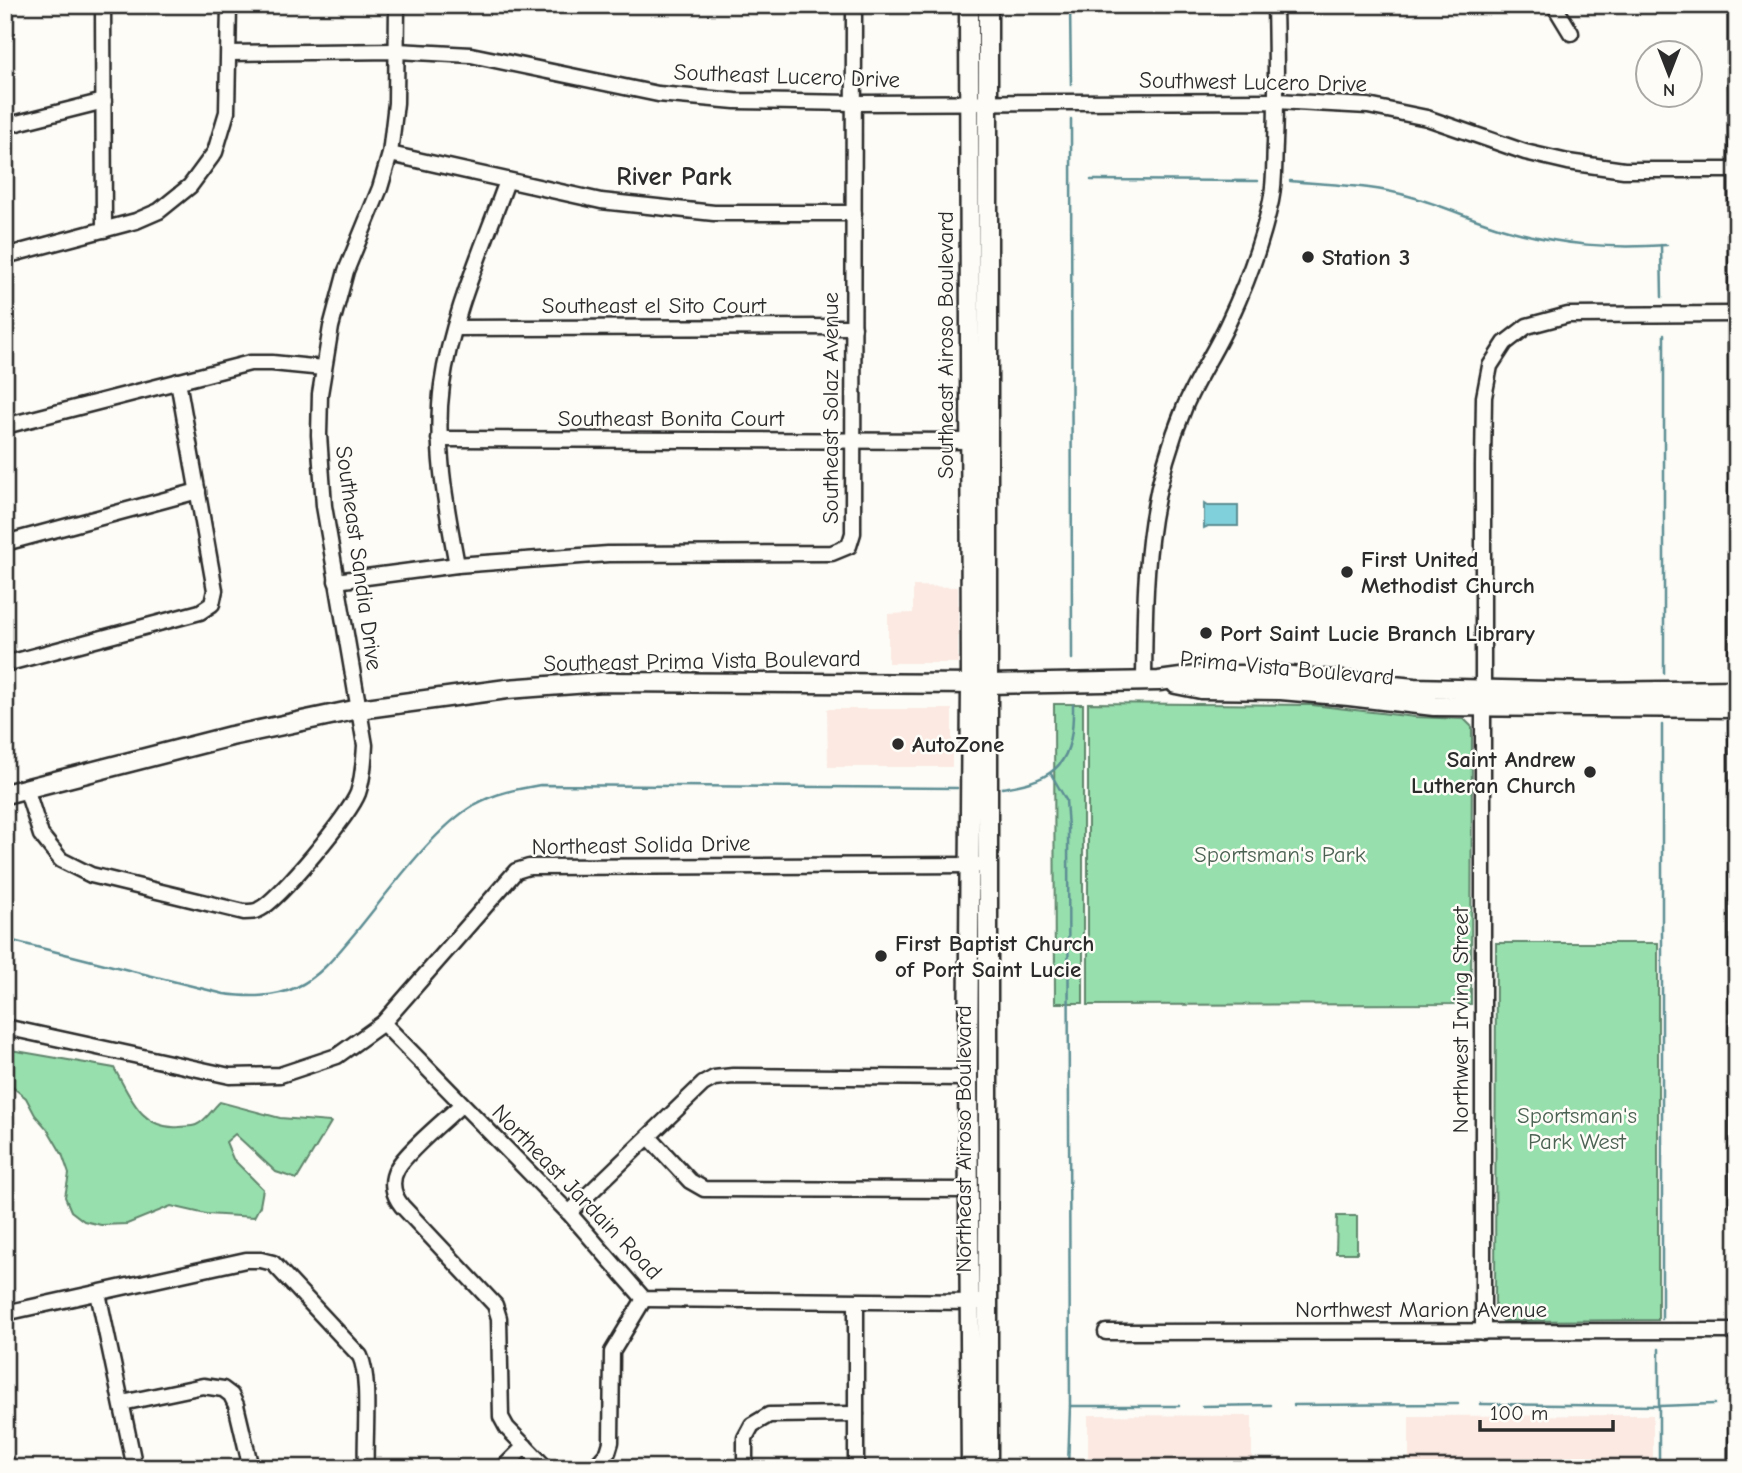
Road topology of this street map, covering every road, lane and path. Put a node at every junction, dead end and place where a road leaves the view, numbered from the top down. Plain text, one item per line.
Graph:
1 (103, 5) edge
2 (229, 5) edge
3 (397, 5) edge
4 (854, 5) edge
5 (969, 5) edge
6 (988, 5) edge
7 (1275, 5) edge
8 (1554, 5) edge
9 (1736, 5) edge
10 (1571, 33) dead end
11 (397, 51) junction
12 (230, 53) junction
13 (104, 101) junction
14 (1277, 101) junction
15 (970, 102) junction
16 (988, 102) junction
17 (854, 103) junction
18 (5, 126) edge
19 (390, 154) junction
20 (1736, 170) edge
21 (507, 181) junction
22 (854, 213) junction
23 (104, 230) junction
24 (5, 256) edge
25 (970, 268) junction
26 (988, 268) junction
27 (1736, 314) edge
28 (854, 327) junction
29 (455, 328) junction
30 (323, 368) junction
31 (178, 381) junction
32 (5, 426) edge
33 (439, 439) junction
34 (979, 441) junction
35 (853, 442) junction
36 (198, 491) junction
37 (5, 543) edge
38 (457, 565) junction
39 (336, 581) junction
40 (5, 664) edge
41 (1152, 681) junction
42 (979, 684) junction
43 (1483, 698) junction
44 (1736, 699) edge
45 (359, 709) junction
46 (26, 788) junction
47 (5, 794) edge
48 (979, 865) junction
49 (383, 1023) junction
50 (5, 1027) edge
51 (968, 1078) junction
52 (461, 1105) junction
53 (649, 1137) junction
54 (970, 1189) junction
55 (1737, 1201) edge
56 (569, 1213) junction
57 (98, 1293) junction
58 (644, 1299) junction
59 (856, 1302) junction
60 (979, 1302) junction
61 (5, 1313) edge
62 (1737, 1331) edge
63 (1106, 1332) dead end
64 (1483, 1332) junction
65 (1737, 1392) edge
66 (122, 1403) junction
67 (856, 1414) junction
68 (525, 1446) junction
69 (5, 1462) edge
70 (6, 1468) edge
71 (135, 1468) edge
72 (251, 1468) edge
73 (366, 1468) edge
74 (503, 1468) edge
75 (546, 1468) edge
76 (594, 1468) edge
77 (745, 1468) edge
78 (856, 1468) edge
79 (971, 1468) edge
80 (988, 1468) edge
81 (1736, 1468) edge

1 - 13 street
2 - 12 street
3 - 11 street, Southeast Sandia Drive
4 - 17 street, Southeast Solaz Avenue
5 - 15 main road, Southeast Airoso Boulevard
6 - 16 main road, Southeast Airoso Boulevard
7 - 14 street
8 - 10 street
9 - 20 street
11 - 12 street, Southeast Lucero Drive
11 - 17 street, Southeast Lucero Drive
11 - 19 street, Southeast Sandia Drive
12 - 23 street
13 - 18 street
13 - 23 street
14 - 16 street, Southwest Lucero Drive
14 - 20 street, Southwest Lucero Drive
14 - 41 street
15 - 16 street, Southwest Lucero Drive
15 - 17 street, Southeast Lucero Drive
15 - 25 main road, Southeast Airoso Boulevard
16 - 26 main road, Southeast Airoso Boulevard
17 - 22 street, Southeast Solaz Avenue
19 - 21 street
19 - 30 street, Southeast Sandia Drive
20 - 27 street
21 - 22 street
21 - 29 street
22 - 28 street, Southeast Solaz Avenue
23 - 24 street
25 - 26 main road
25 - 34 main road, Southeast Airoso Boulevard
26 - 34 main road, Southeast Airoso Boulevard
27 - 43 street, Northwest Irving Street
27 - 44 street
28 - 29 street, Southeast el Sito Court
28 - 35 street, Southeast Solaz Avenue
29 - 33 street
30 - 31 street
30 - 39 street, Southeast Sandia Drive
31 - 32 street
31 - 36 street
33 - 35 street, Southeast Bonita Court
33 - 38 street
34 - 35 street, Southeast Bonita Court
34 - 42 main road, Southeast Airoso Boulevard
35 - 38 street, Southeast Solaz Avenue
36 - 37 street
36 - 40 street
38 - 39 street, Southeast Solaz Avenue
39 - 45 street, Southeast Sandia Drive
41 - 42 main road, Southeast Prima Vista Boulevard
41 - 43 main road, Prima Vista Boulevard
42 - 45 main road, Southeast Prima Vista Boulevard
42 - 48 main road, Northeast Airoso Boulevard
43 - 44 main road, Prima Vista Boulevard
43 - 64 street, Northwest Irving Street
44 - 55 street
45 - 46 main road, Southeast Prima Vista Boulevard
45 - 46 street, Southeast Sandia Drive
46 - 47 main road, Southeast Prima Vista Boulevard
48 - 49 street, Northeast Solida Drive
48 - 51 main road, Northeast Airoso Boulevard
48 - 60 main road, Northeast Airoso Boulevard
49 - 50 street, Northeast Solida Drive
49 - 52 street, Northeast Jardain Road
51 - 53 street
51 - 54 main road, Northeast Airoso Boulevard
52 - 56 street, Northeast Jardain Road
52 - 68 street
53 - 54 street
53 - 56 street
54 - 60 main road, Northeast Airoso Boulevard
56 - 58 street, Northeast Jardain Road
57 - 61 street
57 - 66 street
57 - 73 street
58 - 59 street, Northeast Jardain Road
58 - 76 street
59 - 60 street, Northeast Jardain Road
59 - 67 street
60 - 79 main road, Northeast Airoso Boulevard
60 - 80 main road, Northeast Airoso Boulevard
62 - 64 street, Northwest Marion Avenue
63 - 64 street, Northwest Marion Avenue
65 - 81 street
66 - 71 street
66 - 72 street
67 - 77 street
67 - 78 street
68 - 74 street
68 - 75 street
69 - 70 street

